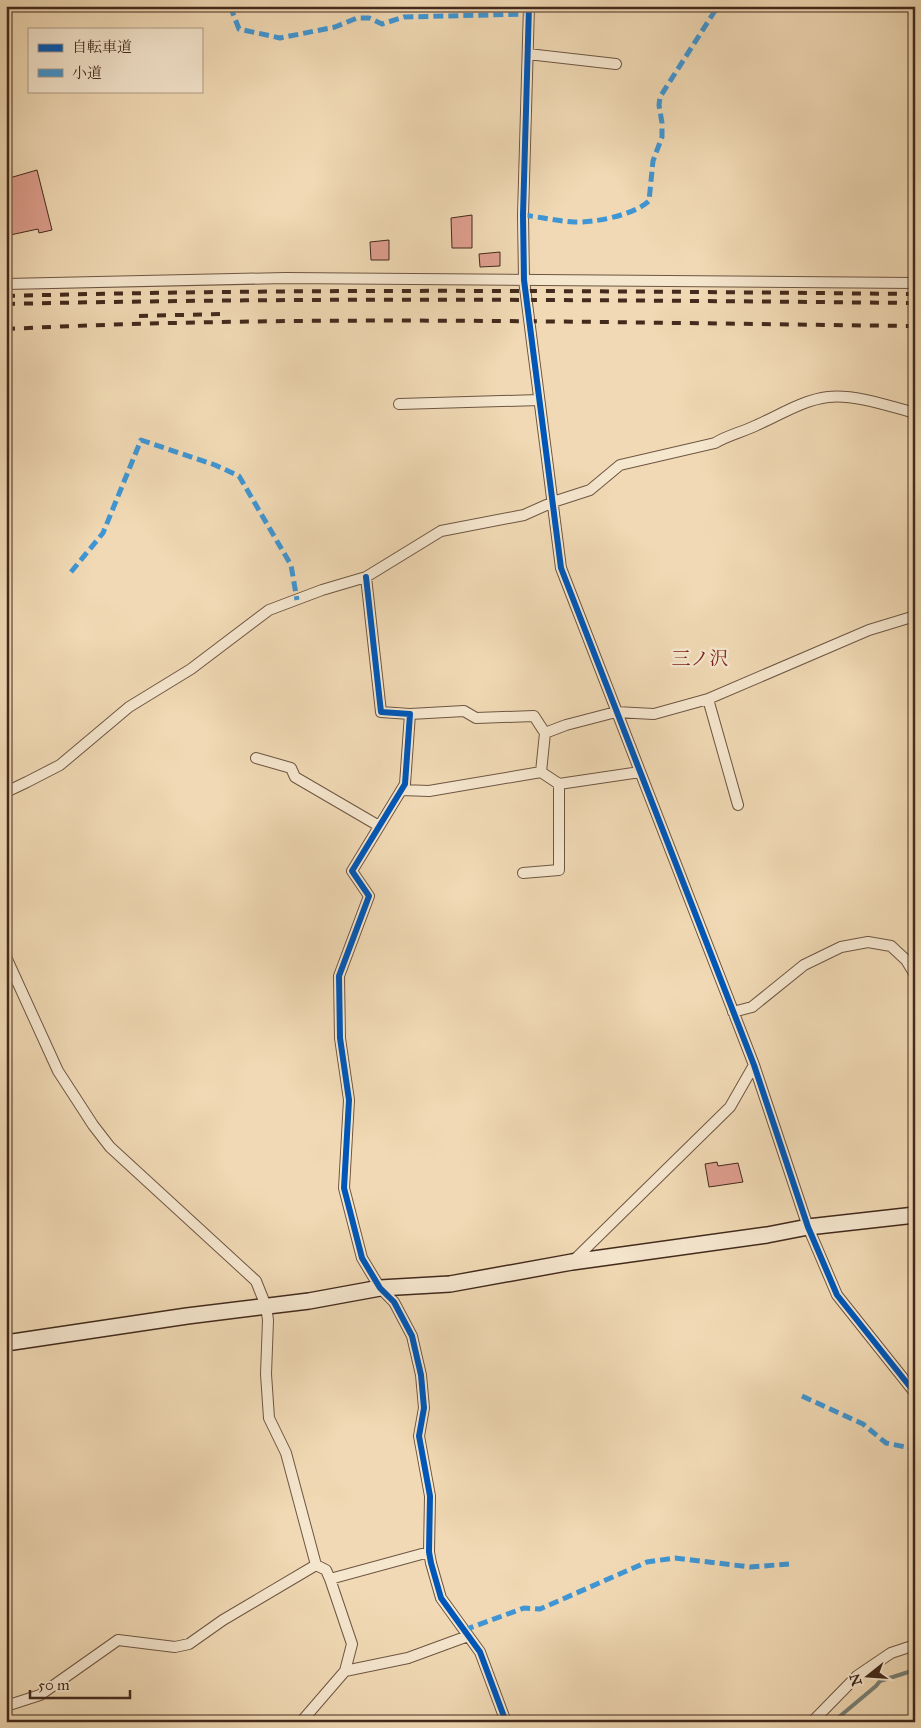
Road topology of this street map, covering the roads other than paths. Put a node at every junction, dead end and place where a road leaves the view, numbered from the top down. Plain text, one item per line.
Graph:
1 (529, 6) edge
2 (528, 54) junction
3 (616, 64) dead end
4 (524, 280) junction
5 (915, 283) edge
6 (6, 284) edge
7 (539, 400) junction
8 (399, 404) dead end
9 (915, 412) edge
10 (553, 502) junction
11 (366, 577) junction
12 (915, 616) edge
13 (708, 699) junction
14 (616, 712) junction
15 (410, 714) junction
16 (546, 733) junction
17 (256, 758) dead end
18 (541, 772) junction
19 (640, 772) junction
20 (559, 784) junction
21 (402, 790) junction
22 (6, 792) edge
23 (738, 805) dead end
24 (379, 826) junction
25 (523, 873) dead end
26 (6, 957) edge
27 (915, 975) edge
28 (733, 1012) junction
29 (754, 1065) junction
30 (915, 1215) edge
31 (808, 1227) junction
32 (572, 1262) junction
33 (380, 1288) junction
34 (266, 1306) junction
35 (6, 1344) edge
36 (915, 1393) edge
37 (429, 1552) junction
38 (316, 1565) junction
39 (330, 1579) junction
40 (468, 1636) junction
41 (915, 1645) edge
42 (345, 1672) junction
43 (6, 1706) edge
44 (301, 1722) edge
45 (506, 1722) edge
46 (812, 1722) edge

1 - 2 street
2 - 3 street
2 - 4 street
4 - 5 street
4 - 6 street
4 - 7 street
7 - 8 street
7 - 10 street
9 - 10 street
10 - 11 street
10 - 14 street
11 - 15 street
11 - 22 street
12 - 13 street
13 - 14 street
13 - 23 street
14 - 16 street
14 - 19 street
15 - 16 street
15 - 21 street
16 - 18 street
17 - 24 street
18 - 20 street
18 - 21 street
19 - 20 street
19 - 28 street
20 - 25 street
21 - 24 street
24 - 33 street
26 - 34 street
27 - 28 street
28 - 29 street
29 - 31 street
29 - 32 street
30 - 31 street
31 - 32 street
31 - 36 street
32 - 33 street
33 - 34 street
33 - 37 street
34 - 35 street
34 - 38 street
37 - 39 street
37 - 40 street
38 - 39 street
38 - 43 street
39 - 42 street
40 - 42 street
40 - 45 street
41 - 46 street
42 - 44 street

